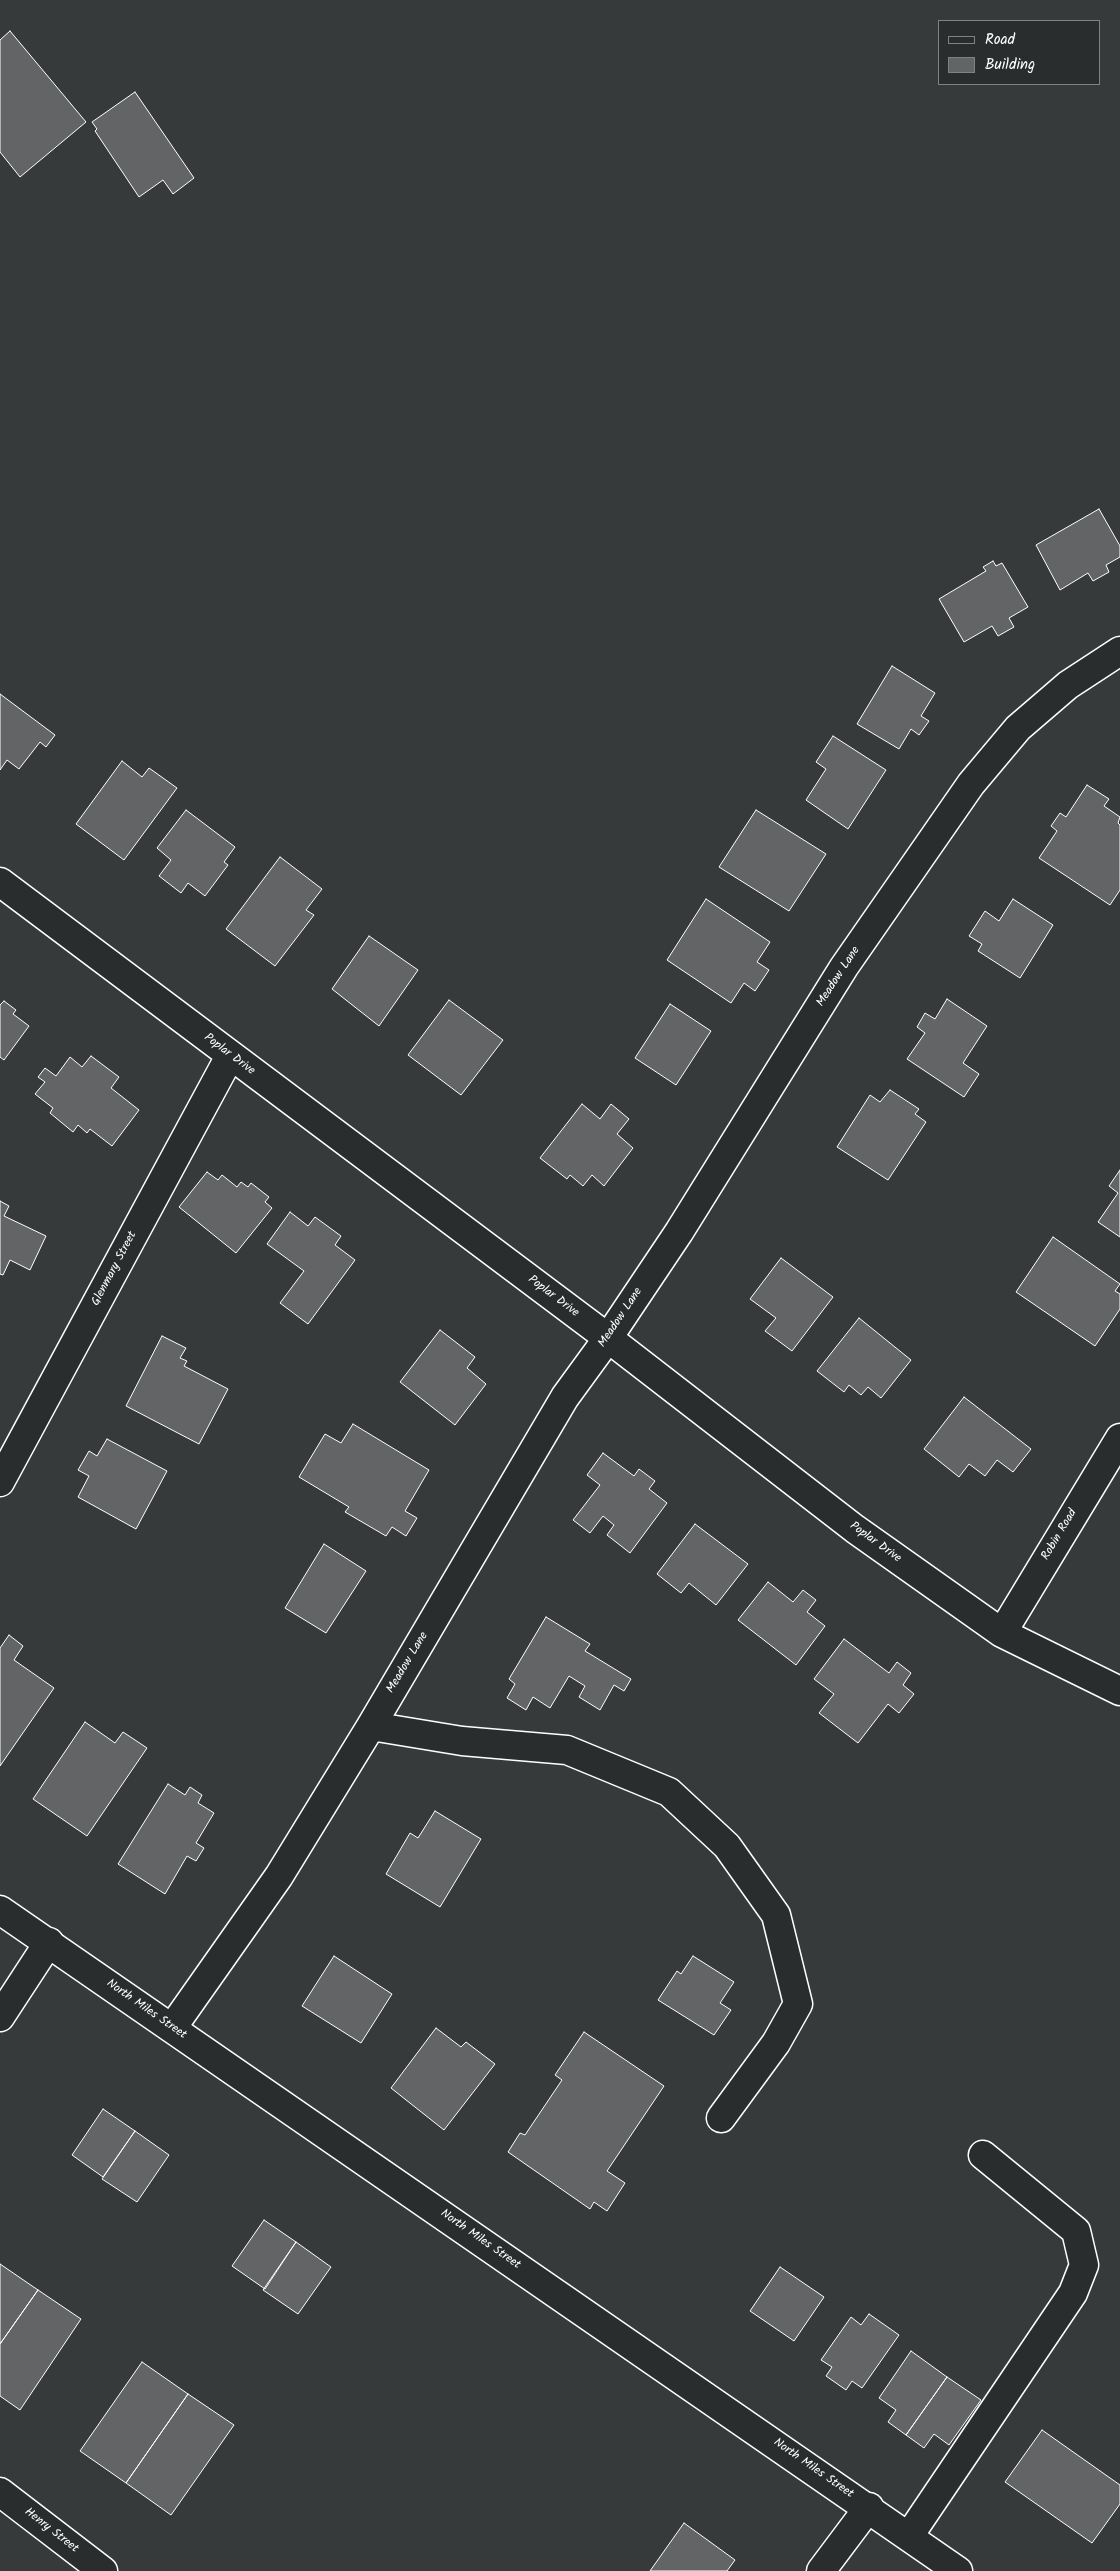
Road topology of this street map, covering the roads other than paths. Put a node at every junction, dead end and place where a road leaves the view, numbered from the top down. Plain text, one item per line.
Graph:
1 (1120, 651) edge
2 (0, 882) edge
3 (230, 1056) junction
4 (608, 1338) junction
5 (1120, 1438) edge
6 (0, 1482) edge
7 (1002, 1633) junction
8 (1120, 1691) edge
9 (371, 1726) junction
10 (0, 1910) edge
11 (49, 1942) junction
12 (0, 2017) edge
13 (172, 2028) junction
14 (721, 2118) dead end
15 (983, 2155) dead end
16 (0, 2492) edge
17 (869, 2508) junction
18 (910, 2536) junction
19 (103, 2571) edge
20 (821, 2571) edge
21 (958, 2571) edge

1 - 4 street, Meadow Lane
2 - 3 street, Poplar Drive
3 - 4 street, Poplar Drive
3 - 6 street, Glenmary Street
4 - 7 street, Poplar Drive
4 - 9 street, Meadow Lane
5 - 7 street, Robin Road
7 - 8 street, Poplar Drive
9 - 13 street, Meadow Lane
9 - 14 street
10 - 11 street, North Miles Street
11 - 12 street
11 - 13 street, North Miles Street
13 - 17 street, North Miles Street
15 - 18 street
16 - 19 street, Henry Street
17 - 18 street, North Miles Street
17 - 20 street
18 - 21 street, North Miles Street

